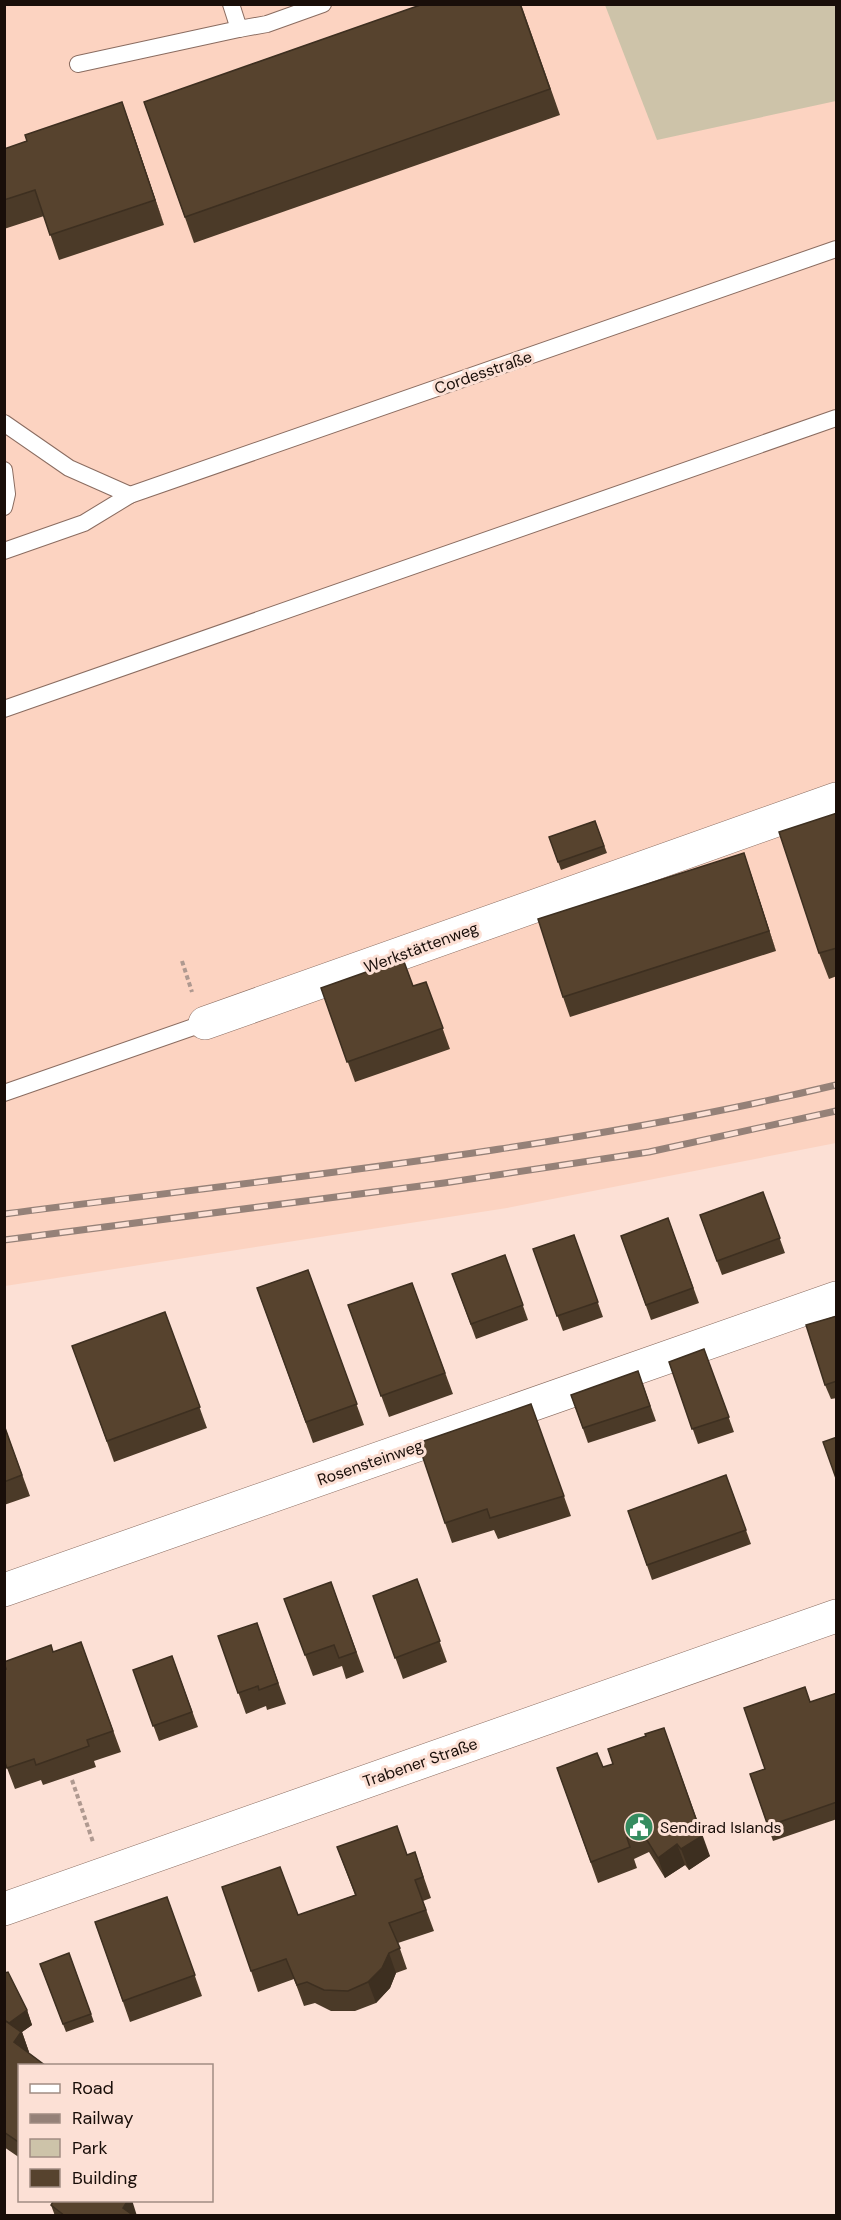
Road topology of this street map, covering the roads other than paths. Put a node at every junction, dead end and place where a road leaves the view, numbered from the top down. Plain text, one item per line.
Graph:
1 (231, 4) edge
2 (323, 4) edge
3 (239, 29) junction
4 (78, 64) dead end
5 (837, 249) edge
6 (837, 418) edge
7 (4, 423) edge
8 (4, 470) edge
9 (130, 495) junction
10 (4, 507) edge
11 (4, 551) edge
12 (4, 709) edge
13 (837, 799) edge
14 (200, 1012) joint
15 (4, 1093) edge
16 (837, 1298) edge
17 (4, 1590) edge
18 (837, 1616) edge
19 (4, 1910) edge

1 - 3 lane
2 - 3 lane
3 - 4 lane
5 - 9 lane, Cordesstraße
6 - 12 lane
7 - 9 lane
8 - 10 lane
9 - 11 lane, Cordesstraße
13 - 14 street, Werkstättenweg
14 - 15 lane, Werkstättenweg
16 - 17 street, Rosensteinweg
18 - 19 street, Trabener Straße

